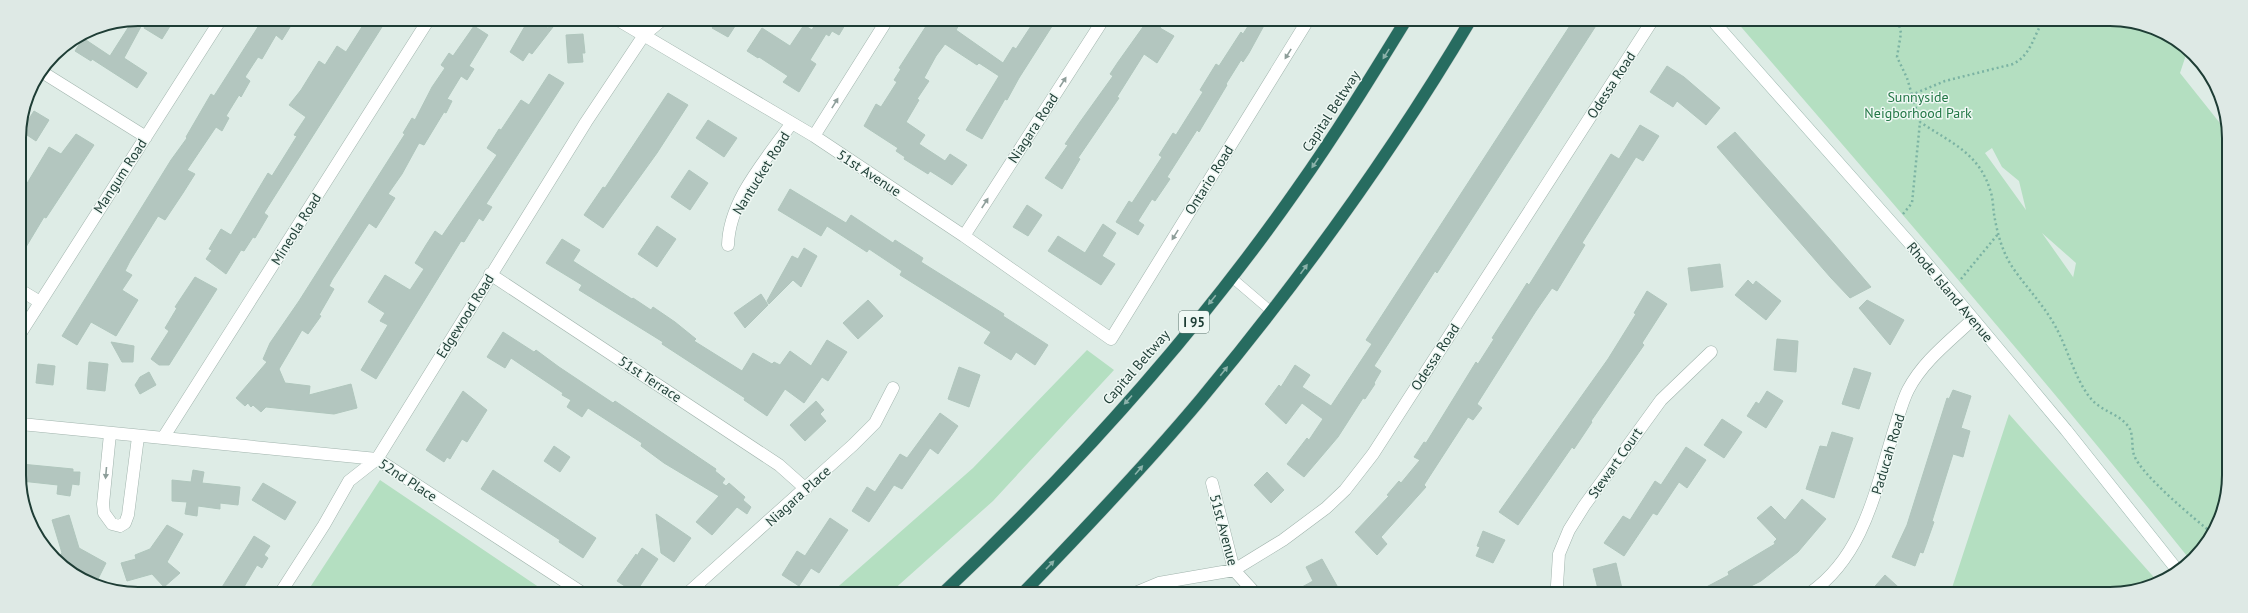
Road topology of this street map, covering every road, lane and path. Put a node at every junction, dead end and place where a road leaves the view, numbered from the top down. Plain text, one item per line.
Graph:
1 (217, 26) edge
2 (425, 26) edge
3 (628, 26) edge
4 (647, 26) edge
5 (655, 26) edge
6 (883, 26) edge
7 (1099, 26) edge
8 (1304, 26) edge
9 (1402, 26) edge
10 (1467, 26) edge
11 (1649, 26) edge
12 (1717, 26) edge
13 (1899, 26) edge
14 (2041, 26) edge
15 (644, 35) junction
16 (46, 74) edge
17 (1911, 95) junction
18 (1920, 122) junction
19 (791, 124) junction
20 (814, 136) junction
21 (146, 137) junction
22 (1894, 225) junction
23 (1998, 234) junction
24 (964, 236) junction
25 (728, 245) dead end
26 (490, 274) junction
27 (1231, 277) junction
28 (1961, 279) dead end
29 (26, 294) edge
30 (40, 302) junction
31 (1272, 312) junction
32 (1973, 319) junction
33 (26, 324) edge
34 (1111, 339) joint
35 (1710, 352) dead end
36 (893, 388) dead end
37 (26, 425) edge
38 (110, 434) junction
39 (138, 437) junction
40 (163, 438) junction
41 (377, 459) junction
42 (1212, 483) dead end
43 (806, 489) junction
44 (2208, 529) edge
45 (2174, 566) edge
46 (1234, 570) junction
47 (284, 587) edge
48 (573, 587) edge
49 (695, 587) edge
50 (948, 587) edge
51 (1029, 587) edge
52 (1148, 587) edge
53 (1250, 587) edge
54 (1558, 587) edge
55 (1819, 587) edge

1 - 21 street, Mangum Road
2 - 40 street, Mineola Road
3 - 15 street, 51st Avenue
4 - 15 street, Edgewood Road
5 - 15 street, Edgewood Road
20 -> 6 street, Nantucket Road
24 -> 7 street, Niagara Road
8 -> 34 street, Ontario Road
9 -> 27 highway, Capital Beltway / I 95
31 -> 10 highway
11 - 46 street, Odessa Road
12 - 22 street, Rhode Island Avenue
13 - 17 path
14 - 17 path
15 - 19 street, 51st Avenue
15 - 26 street, Edgewood Road
16 - 21 street
17 - 18 path
18 - 22 path
18 - 23 path
19 - 20 street, 51st Avenue
19 - 25 street, Nantucket Road
20 - 24 street, 51st Avenue
21 - 30 street, Mangum Road
22 - 32 street, Rhode Island Avenue
23 - 28 path
23 - 44 path
24 - 34 street, 51st Avenue
26 - 41 street, Edgewood Road
26 - 43 street, 51st Terrace
27 - 31 lane
27 -> 50 highway, Capital Beltway / I 95
29 - 30 street
30 - 33 street, Mangum Road
51 -> 31 highway
32 - 45 street, Rhode Island Avenue
32 - 55 street, Paducah Road
35 - 54 street, Stewart Court
36 - 43 street, Niagara Place
37 - 38 street, 52nd Place
38 - 39 street, 52nd Place
38 -> 39 street
39 - 40 street, 52nd Place
40 - 41 street, 52nd Place
41 - 47 street, Edgewood Road
41 - 48 street, 52nd Place
42 - 46 street, 51st Avenue
43 - 49 street, Niagara Place
46 - 52 street, Odessa Road
46 - 53 street, 51st Avenue

